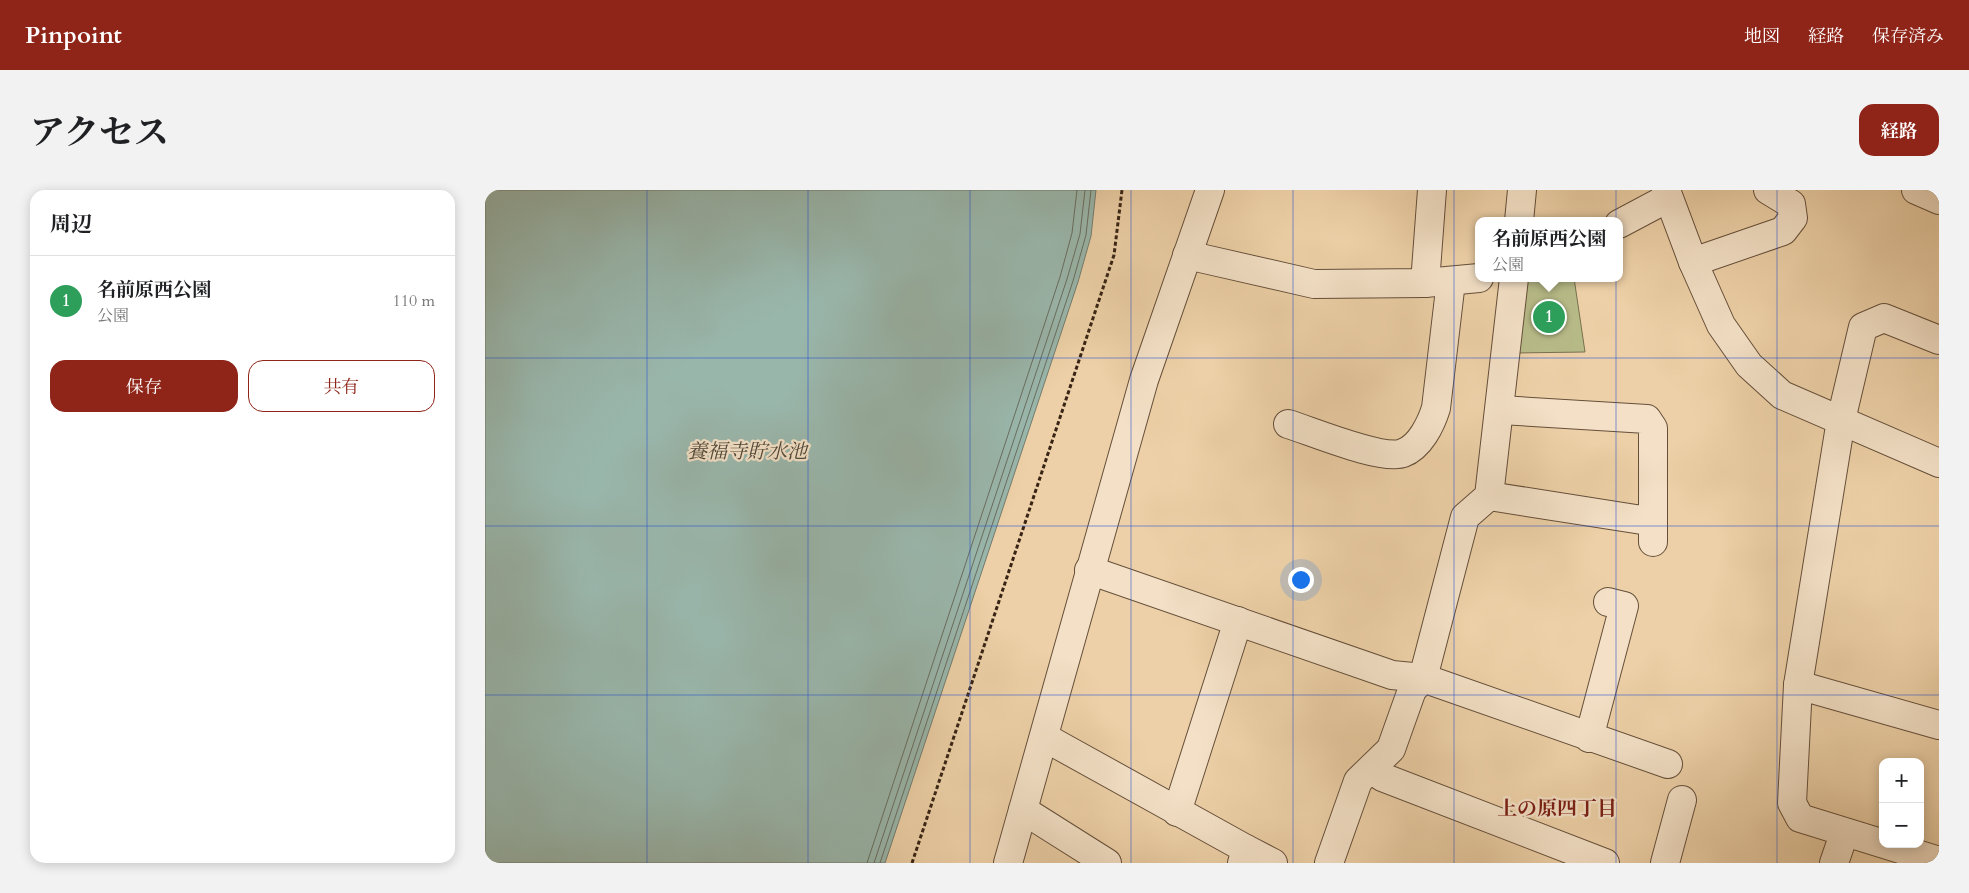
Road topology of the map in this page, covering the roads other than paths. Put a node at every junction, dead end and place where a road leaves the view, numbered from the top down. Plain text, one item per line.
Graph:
1 (1210, 190) edge
2 (1432, 190) edge
3 (1522, 190) edge
4 (1768, 190) edge
5 (1916, 190) edge
6 (1667, 194) edge
7 (1939, 200) edge
8 (1519, 217) edge
9 (1623, 222) edge
10 (1187, 255) junction
11 (1693, 262) junction
12 (1475, 278) edge
13 (1437, 282) junction
14 (1514, 282) edge
15 (1939, 340) edge
16 (1501, 410) junction
17 (1841, 420) junction
18 (1287, 424) dead end
19 (1939, 463) edge
20 (1489, 496) junction
21 (1653, 512) junction
22 (1653, 542) dead end
23 (1089, 570) junction
24 (1624, 606) dead end
25 (1238, 621) junction
26 (1423, 678) junction
27 (1798, 685) junction
28 (1939, 725) edge
29 (1044, 737) junction
30 (1589, 738) junction
31 (1668, 764) dead end
32 (1373, 767) junction
33 (1682, 800) dead end
34 (1023, 810) junction
35 (1177, 812) junction
36 (1844, 834) junction
37 (1077, 855) edge
38 (1244, 856) edge
39 (1939, 861) edge
40 (1008, 863) edge
41 (1107, 863) edge
42 (1273, 863) edge
43 (1329, 863) edge
44 (1605, 863) edge
45 (1665, 863) edge
46 (1834, 863) edge

1 - 10 street
2 - 13 street
3 - 8 street
4 - 11 street
5 - 7 street
6 - 9 street
6 - 11 street
10 - 13 street
10 - 23 street
11 - 17 street
12 - 13 street
13 - 18 street
14 - 16 street
15 - 17 street
16 - 20 street
16 - 21 street
17 - 19 street
17 - 27 street
20 - 21 street
20 - 26 street
21 - 22 street
23 - 25 street
23 - 29 street
24 - 30 street
25 - 26 street
25 - 35 street
26 - 30 street
26 - 32 street
27 - 28 street
27 - 36 street
29 - 34 street
29 - 35 street
30 - 31 street
32 - 43 street
32 - 44 street
33 - 45 street
34 - 37 street
34 - 40 street
35 - 38 street
36 - 39 street
36 - 46 street
37 - 41 street
38 - 42 street

